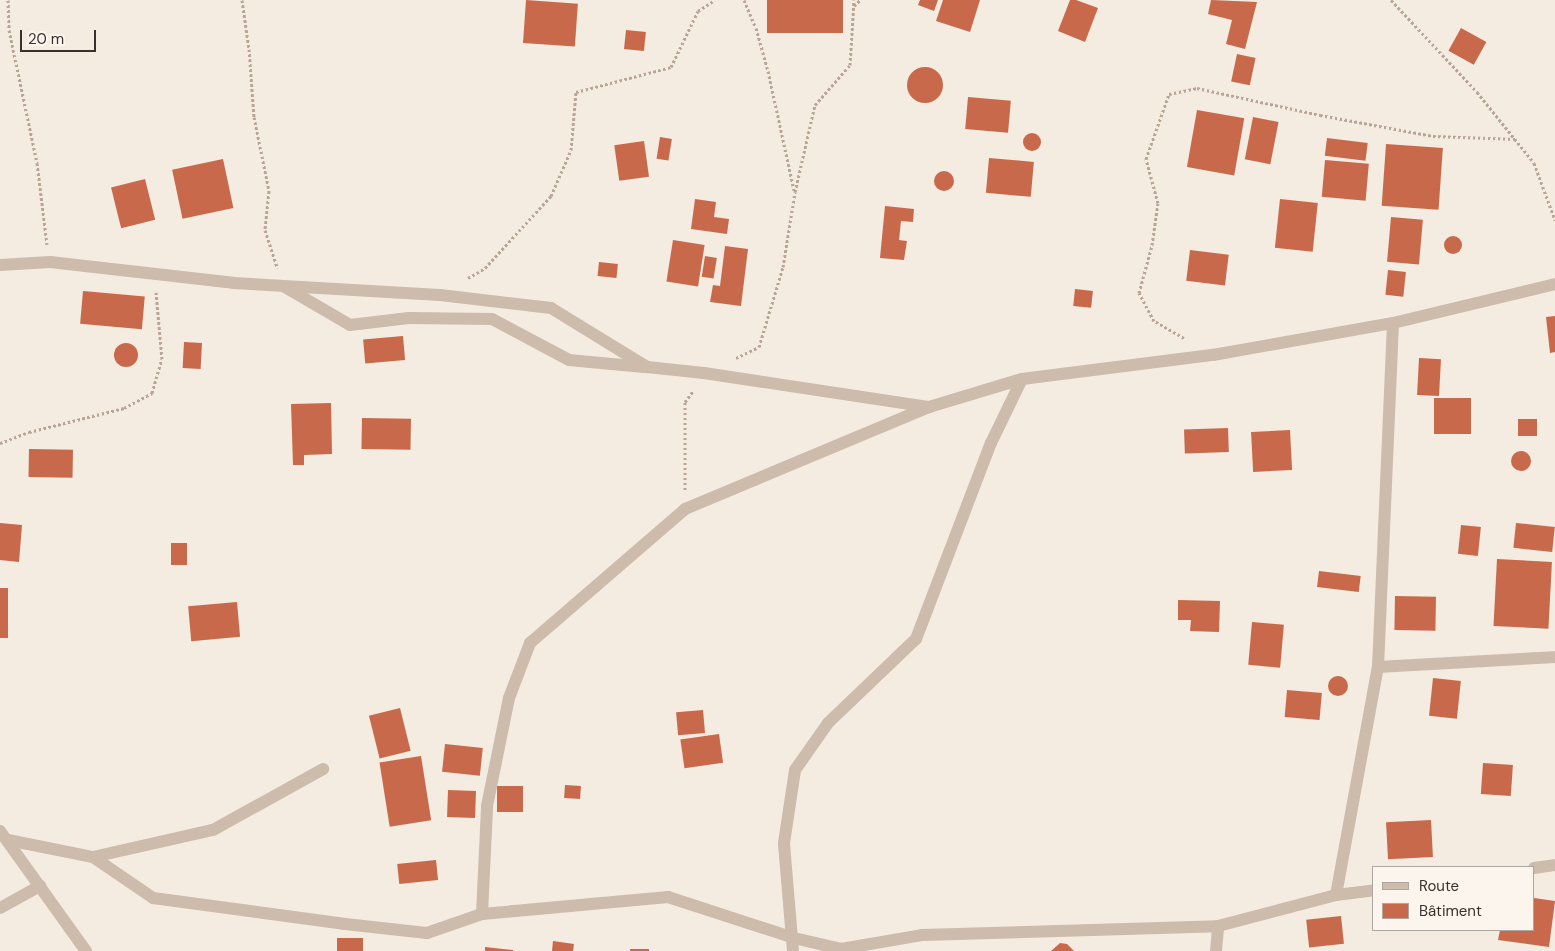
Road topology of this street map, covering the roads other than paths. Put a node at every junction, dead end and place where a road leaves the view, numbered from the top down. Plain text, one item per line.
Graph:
1 (0, 266) edge
2 (1555, 284) edge
3 (283, 286) junction
4 (1393, 323) junction
5 (646, 367) junction
6 (1022, 379) junction
7 (930, 407) junction
8 (1555, 657) edge
9 (1378, 667) junction
10 (323, 769) dead end
11 (4, 835) edge
12 (93, 857) junction
13 (1555, 865) edge
14 (1535, 868) edge
15 (40, 886) junction
16 (1372, 890) edge
17 (1336, 895) junction
18 (0, 908) edge
19 (482, 914) junction
20 (1218, 926) junction
21 (794, 945) edge
22 (86, 951) edge
23 (1216, 951) edge

1 - 3 street
2 - 4 street
3 - 5 street
3 - 5 street
4 - 6 street
4 - 9 street
5 - 7 street
6 - 7 street
6 - 21 street
7 - 19 street
8 - 9 street
9 - 17 street
10 - 12 street
11 - 12 street
11 - 15 street
12 - 19 street
13 - 14 street
15 - 18 street
15 - 22 street
16 - 17 street
17 - 20 street
19 - 21 street
20 - 21 street
20 - 23 street

